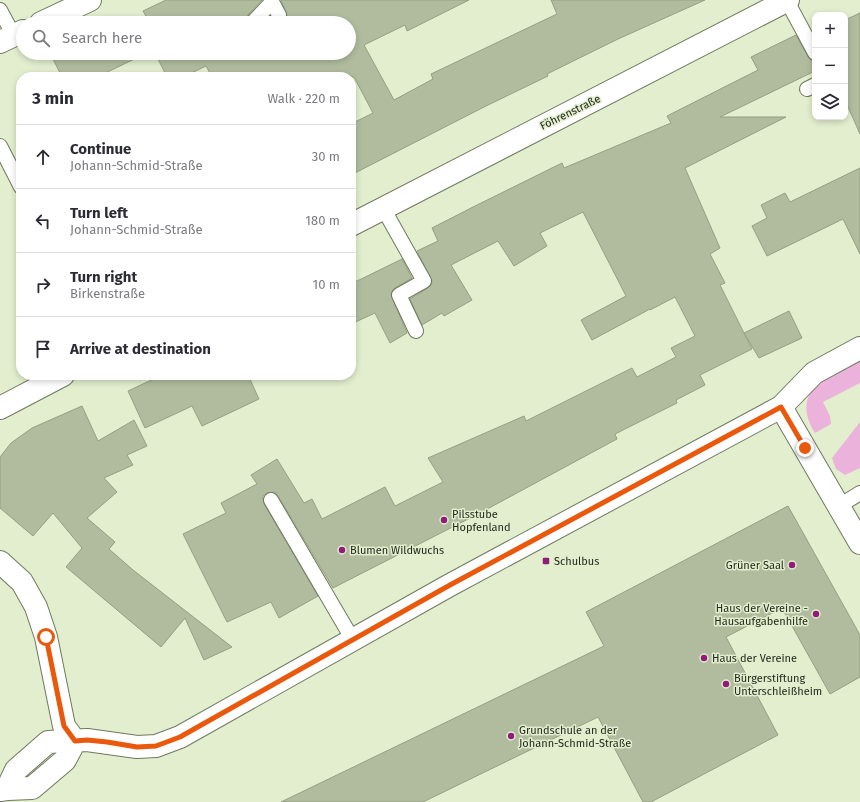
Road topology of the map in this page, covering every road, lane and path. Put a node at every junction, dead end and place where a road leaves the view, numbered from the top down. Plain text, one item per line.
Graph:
1 (90, 0) edge
2 (788, 0) edge
3 (272, 1) edge
4 (0, 10) edge
5 (278, 15) dead end
6 (56, 16) edge
7 (258, 16) edge
8 (12, 36) edge
9 (812, 48) edge
10 (0, 146) edge
11 (16, 177) edge
12 (384, 208) junction
13 (356, 222) edge
14 (416, 331) dead end
15 (860, 348) edge
16 (53, 380) edge
17 (781, 407) junction
18 (0, 408) edge
19 (860, 493) edge
20 (272, 500) dead end
21 (839, 506) junction
22 (860, 543) edge
23 (0, 562) edge
24 (353, 640) junction
25 (75, 741) junction
26 (4, 789) edge

1 - 6 street
2 - 9 lane
2 - 12 street, Föhrenstraße
3 - 5 lane
3 - 7 lane
4 - 8 lane
10 - 11 lane
12 - 13 street, Föhrenstraße
12 - 14 lane
15 - 17 street
16 - 18 street
17 - 21 street
17 - 24 street
19 - 21 lane
20 - 24 lane
21 - 22 street
23 - 25 street
24 - 25 street
25 - 26 street

